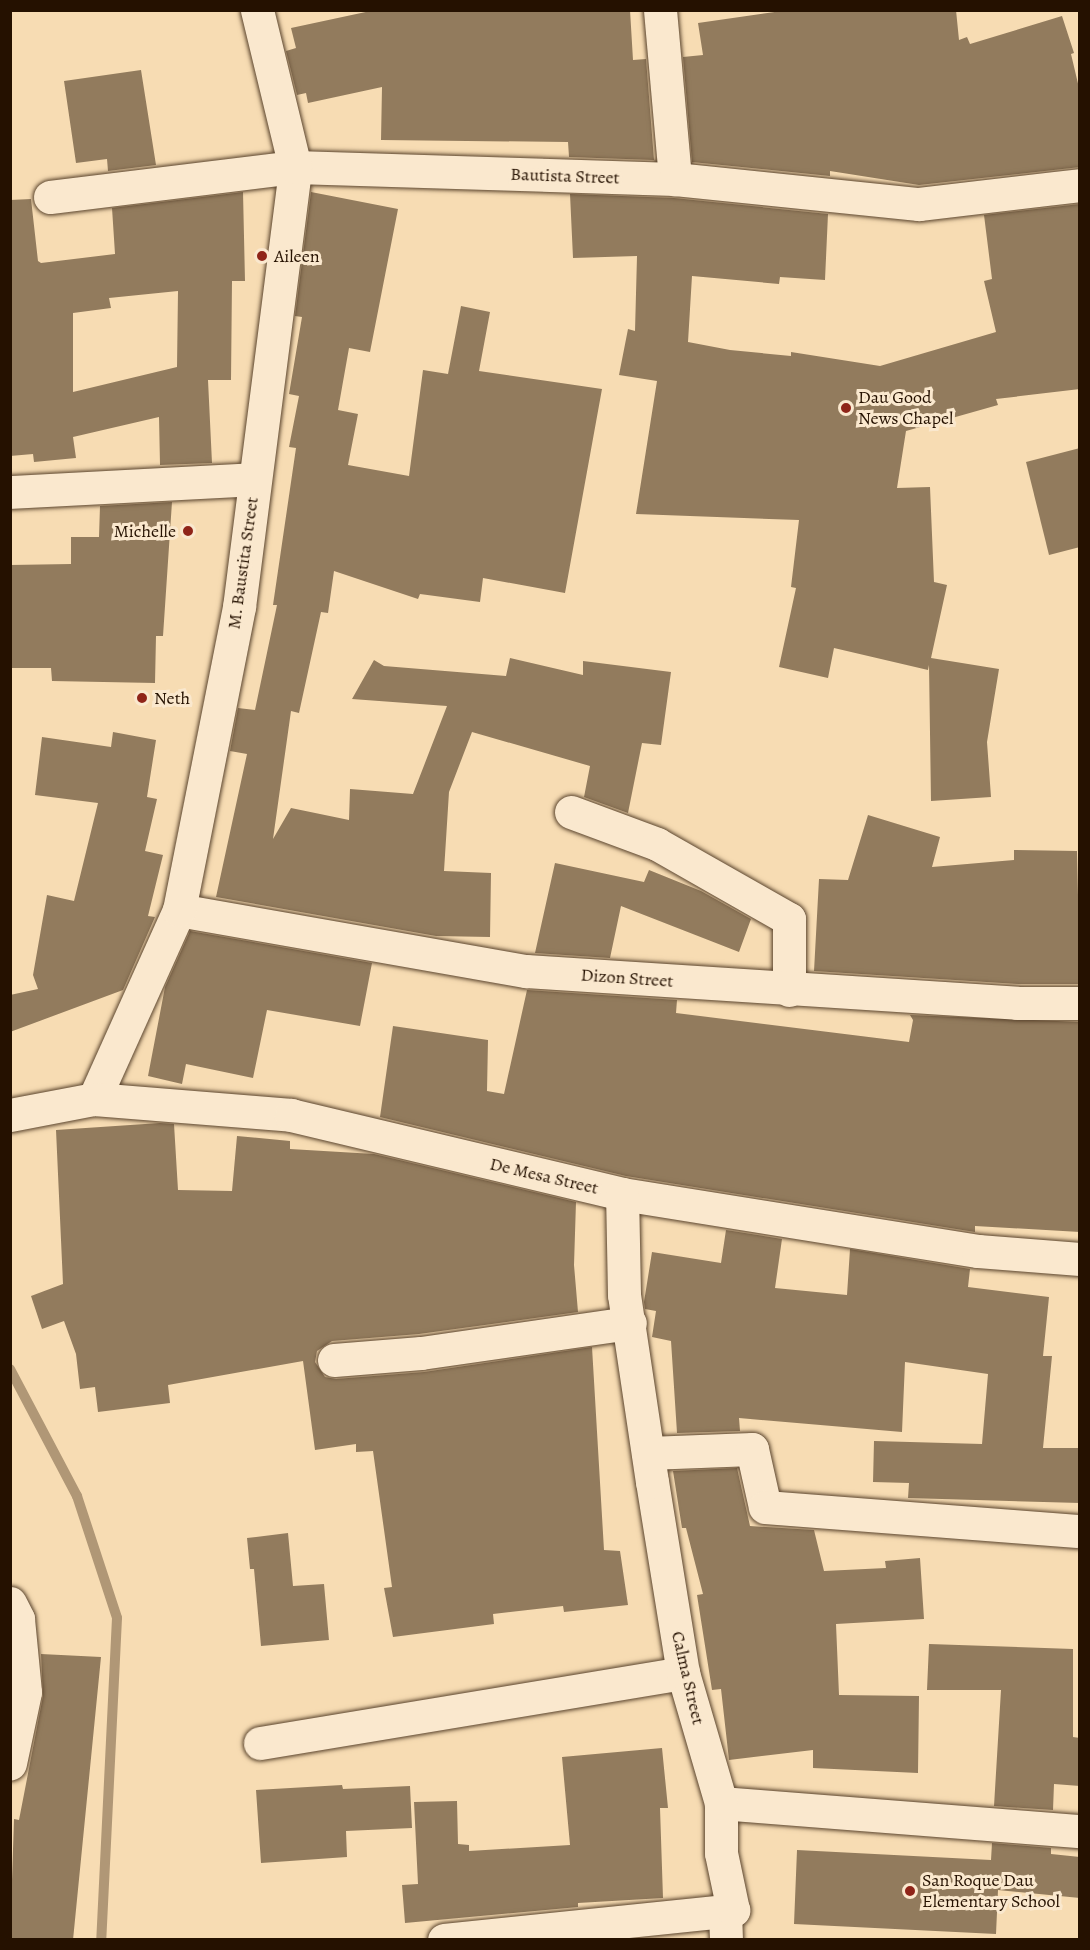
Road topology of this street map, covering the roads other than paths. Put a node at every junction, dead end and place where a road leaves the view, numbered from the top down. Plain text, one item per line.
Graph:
1 (257, 10) edge
2 (660, 10) edge
3 (295, 167) junction
4 (675, 179) junction
5 (1080, 185) edge
6 (50, 197) dead end
7 (255, 479) junction
8 (10, 492) edge
9 (571, 812) dead end
10 (179, 910) junction
11 (789, 990) junction
12 (1080, 1003) edge
13 (94, 1100) junction
14 (10, 1114) edge
15 (622, 1194) junction
16 (1080, 1259) edge
17 (630, 1323) junction
18 (334, 1360) dead end
19 (648, 1453) junction
20 (1077, 1532) dead end
21 (10, 1603) edge
22 (683, 1673) junction
23 (260, 1743) dead end
24 (10, 1763) edge
25 (721, 1803) junction
26 (1080, 1831) edge
27 (726, 1925) edge
28 (444, 1940) edge

1 - 3 street, M. Baustita Street
2 - 4 street
3 - 4 street, Bautista Street
3 - 6 street, Bautista Street
3 - 7 street, M. Baustita Street
4 - 5 street, Bautista Street
7 - 8 street
7 - 10 street, M. Baustita Street
9 - 11 street
10 - 11 street, Dizon Street
10 - 13 street, M. Baustita Street
11 - 12 street, Dizon Street
13 - 14 street, De Mesa Street
13 - 15 street, De Mesa Street
15 - 16 street, De Mesa Street
15 - 17 street, Calma Street
17 - 18 street
17 - 19 street, Calma Street
19 - 20 street
19 - 22 street, Calma Street
21 - 24 street
22 - 23 street
22 - 25 street, Calma Street
25 - 26 street
25 - 27 street, Calma Street
27 - 28 street

